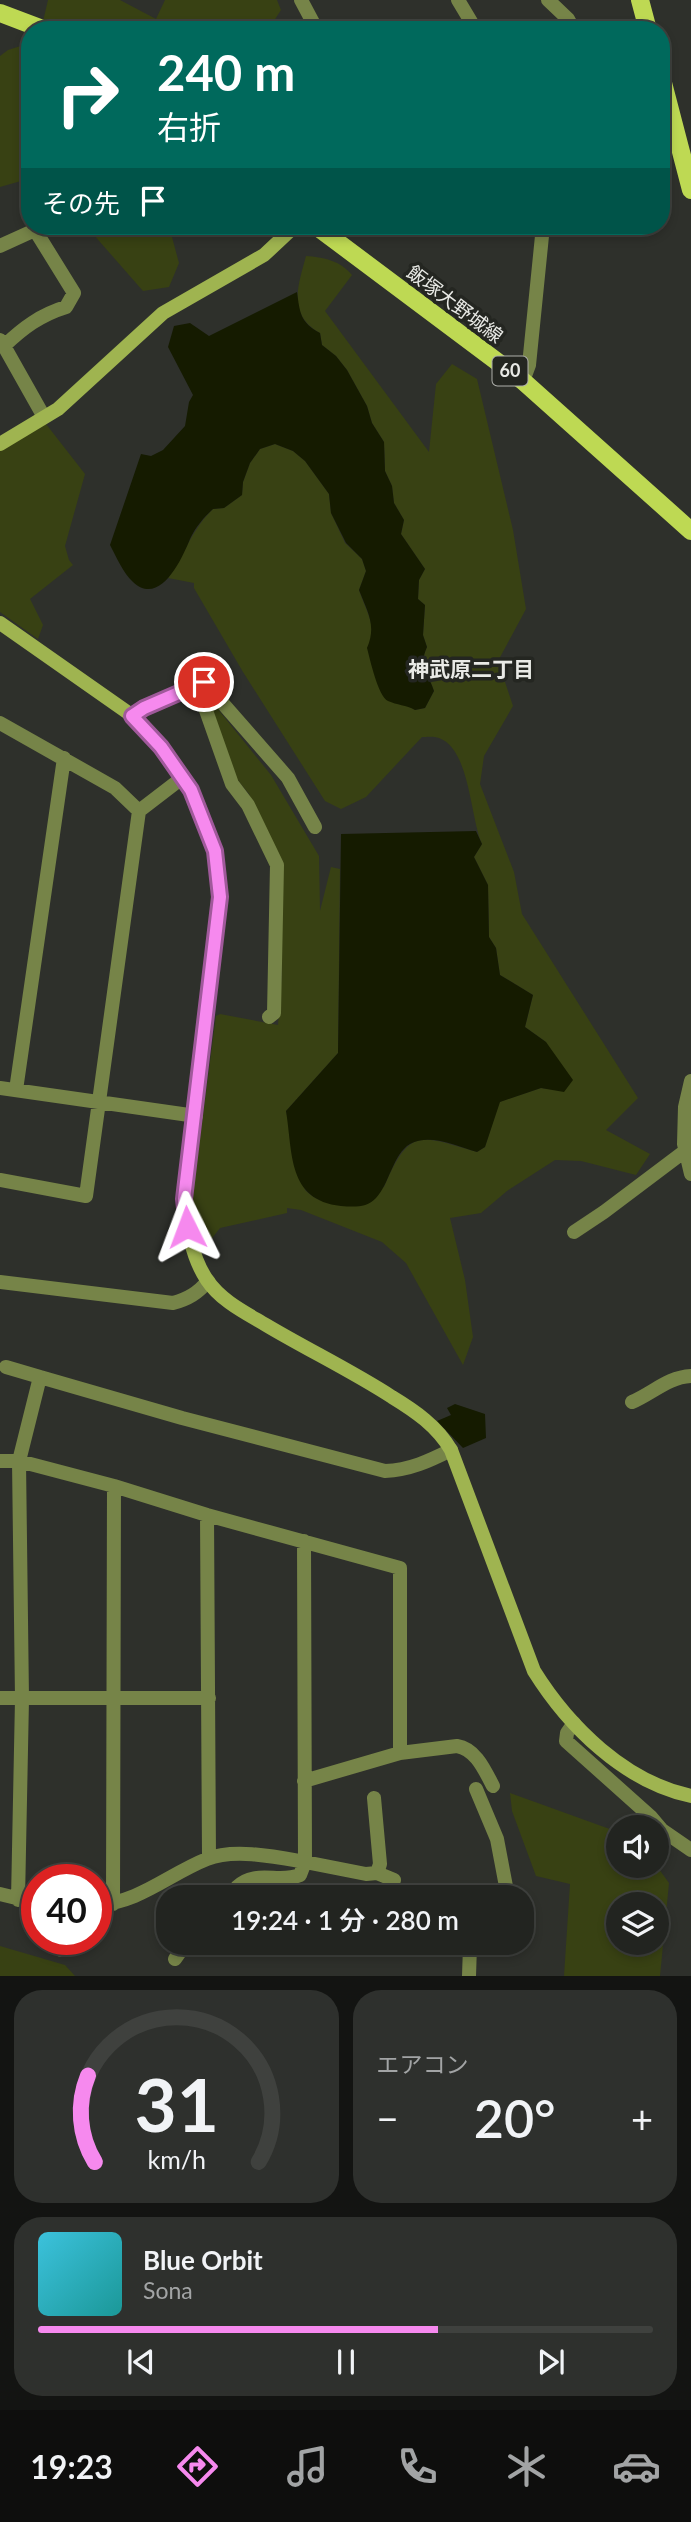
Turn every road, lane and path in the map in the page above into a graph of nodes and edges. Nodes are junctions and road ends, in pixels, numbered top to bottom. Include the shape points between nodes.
1 (301, 0) edge
2 (458, 0) edge
3 (548, 0) edge
4 (640, 0) edge
5 (0, 13) edge
6 (21, 21) edge
7 (312, 21) edge
8 (471, 21) edge
9 (569, 21) edge
10 (646, 21) edge
11 (670, 110) edge
12 (691, 190) edge
13 (25, 235) edge
14 (39, 235) edge
15 (286, 235) edge
16 (328, 235) edge
17 (542, 235) edge
18 (0, 246) edge
19 (2, 343) edge
20 (523, 381) junction
21 (44, 417) junction
22 (0, 444) edge
23 (691, 531) edge
24 (0, 623) edge
25 (197, 685) junction
26 (132, 716) junction
27 (0, 723) edge
28 (64, 758) junction
29 (182, 778) junction
30 (139, 811) junction
31 (315, 827) dead end
32 (270, 1017) dead end
33 (691, 1081) edge
34 (0, 1088) edge
35 (16, 1090) junction
36 (99, 1101) junction
37 (196, 1116) junction
38 (685, 1151) junction
39 (691, 1174) edge
40 (0, 1180) edge
41 (574, 1232) dead end
42 (208, 1281) junction
43 (0, 1282) edge
44 (6, 1367) dead end
45 (691, 1376) edge
46 (40, 1377) junction
47 (632, 1402) dead end
48 (451, 1450) junction
49 (0, 1461) edge
50 (19, 1461) junction
51 (114, 1486) junction
52 (207, 1515) junction
53 (304, 1541) junction
54 (0, 1698) edge
55 (114, 1698) junction
56 (209, 1698) junction
57 (22, 1699) junction
58 (574, 1723) junction
59 (400, 1753) junction
60 (304, 1781) junction
61 (493, 1786) dead end
62 (477, 1788) dead end
63 (691, 1796) edge
64 (374, 1798) dead end
65 (691, 1850) edge
66 (209, 1858) junction
67 (305, 1862) junction
68 (377, 1873) junction
69 (394, 1880) dead end
70 (239, 1885) edge
71 (506, 1885) edge
72 (0, 1894) edge
73 (18, 1900) junction
74 (21, 1900) edge
75 (113, 1904) joint
76 (178, 1955) edge
77 (470, 1955) edge
78 (175, 1959) dead end
79 (469, 1976) edge

1 - 7 street
2 - 8 street
3 - 9 street
4 - 10 main road
5 - 6 main road
11 - 12 main road
13 - 18 street
14 - 19 street via 74,293 66,307 47,313
15 - 21 street via 264,256 163,313
16 - 20 main road, 飯塚大野城線 / 60
17 - 20 street via 529,365
19 - 21 street
20 - 23 main road, 飯塚大野城線 / 60
21 - 22 street
24 - 26 street
25 - 26 street
25 - 31 street via 204,682 280,768
25 - 32 street via 232,784 248,805 276,865 274,1013
26 - 29 street
27 - 28 street
28 - 30 street via 115,788
28 - 35 street
29 - 30 street
29 - 37 street via 215,851 220,897
30 - 36 street
33 - 38 street via 685,1107
34 - 35 street
35 - 36 street
36 - 37 street
36 - 40 street via 85,1203
37 - 42 street via 184,1199 193,1252
38 - 39 street
38 - 41 street
42 - 43 street via 186,1300 173,1303
42 - 48 street via 234,1306 417,1413 443,1435
44 - 46 street
45 - 47 street via 671,1379
46 - 48 street via 385,1471 404,1470
46 - 50 street
48 - 58 street via 534,1671
49 - 50 street
50 - 51 street
50 - 57 street
51 - 52 street
51 - 55 street
52 - 53 street
52 - 56 street
53 - 59 street via 400,1568
53 - 60 street
54 - 57 street
55 - 56 street
55 - 57 street
55 - 75 street
56 - 66 street
57 - 73 street
58 - 63 street via 629,1772
58 - 65 street via 566,1741 662,1830
59 - 60 street
59 - 61 street via 463,1747 481,1762
60 - 67 street
62 - 71 street via 497,1839
64 - 68 street
66 - 67 street via 256,1853
66 - 75 street
67 - 68 street
67 - 70 street via 300,1875 293,1878 259,1877
68 - 69 street
72 - 73 street
73 - 74 street
76 - 78 street
77 - 79 street

